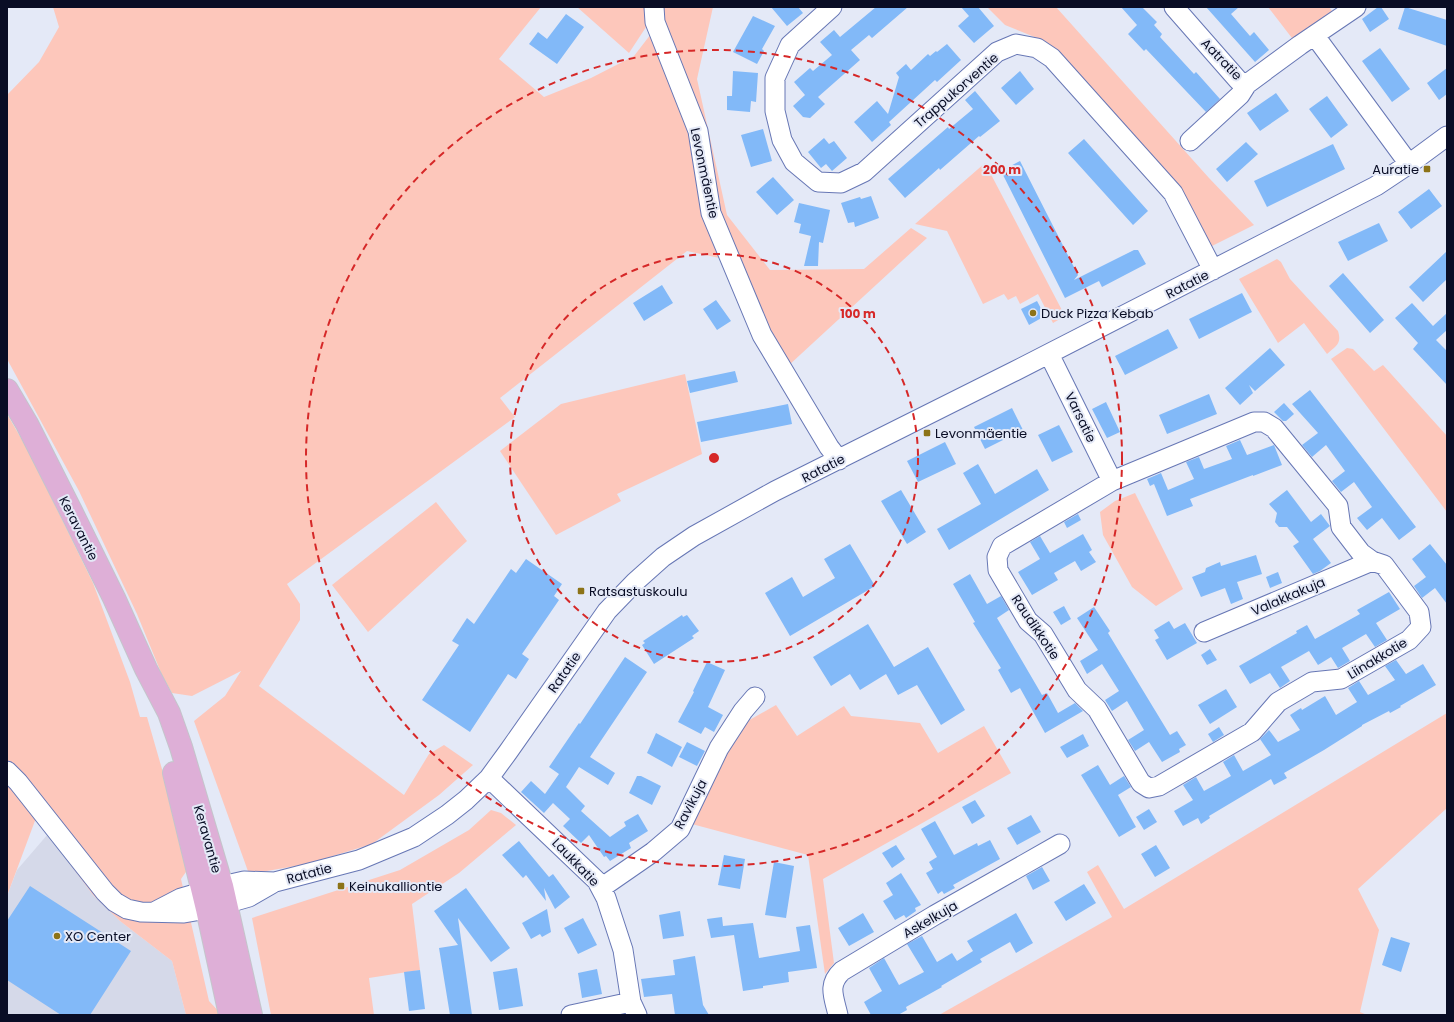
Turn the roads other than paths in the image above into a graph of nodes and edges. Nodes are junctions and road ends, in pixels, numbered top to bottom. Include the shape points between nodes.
1 (654, 7) edge
2 (832, 7) edge
3 (1174, 7) edge
4 (1356, 7) edge
5 (1315, 36) junction
6 (1247, 84) junction
7 (1447, 136) edge
8 (1190, 141) dead end
9 (1409, 164) junction
10 (1213, 270) junction
11 (1049, 354) junction
12 (7, 390) edge
13 (838, 460) junction
14 (1112, 481) junction
15 (1372, 561) junction
16 (1204, 632) dead end
17 (755, 697) dead end
18 (7, 771) edge
19 (489, 778) junction
20 (1149, 788) joint
21 (1060, 844) dead end
22 (601, 888) junction
23 (214, 897) junction
24 (634, 1008) edge
25 (230, 1015) edge
26 (251, 1015) edge
27 (572, 1015) edge
28 (838, 1015) edge

1 - 13 street, Levonmäentie via 655,22 698,131 711,214 762,335
2 - 10 street, Trappukorventie via 790,45 775,78 775,111 782,140 794,162 818,182 841,183 864,172 997,52 1016,44 1037,48 1052,58 1173,193
3 - 6 street, Aatratie via 1238,80
4 - 5 street, Aatratie
5 - 6 street, Aatratie
5 - 9 street
6 - 8 street via 1240,95
7 - 9 street, Ratatie
9 - 10 street, Ratatie via 1376,186
10 - 11 street, Ratatie
11 - 13 street, Ratatie
11 - 14 street, Varsatie
12 - 23 main road, Keravantie via 72,513 146,669
13 - 19 street, Ratatie via 694,536 663,557 635,582 607,610
14 - 15 street, Liinakkotie via 1254,422 1264,422 1274,428 1338,506 1341,527 1361,553
14 - 20 street, Raudikkotie via 1002,546 997,557 998,570 1028,621 1043,634 1077,690 1097,709 1141,783
15 - 16 street, Valakkakuja
15 - 20 street, Liinakkotie via 1384,565 1420,612 1421,627 1409,640 1341,679 1312,682 1278,702 1252,732 1159,786
17 - 22 street, Ravikuja via 719,748 680,829 653,852
18 - 23 street via 115,902 127,909 154,912 181,898
19 - 22 street, Laukkatie via 588,872
19 - 23 street, Ratatie via 457,807 414,837 359,860 275,882 249,897
21 - 28 street, Askelkuja via 842,970 832,986
22 - 24 street, Laukkatie via 625,955
23 - 25 main road, Keravantie
23 - 26 main road, Keravantie
24 - 27 street

